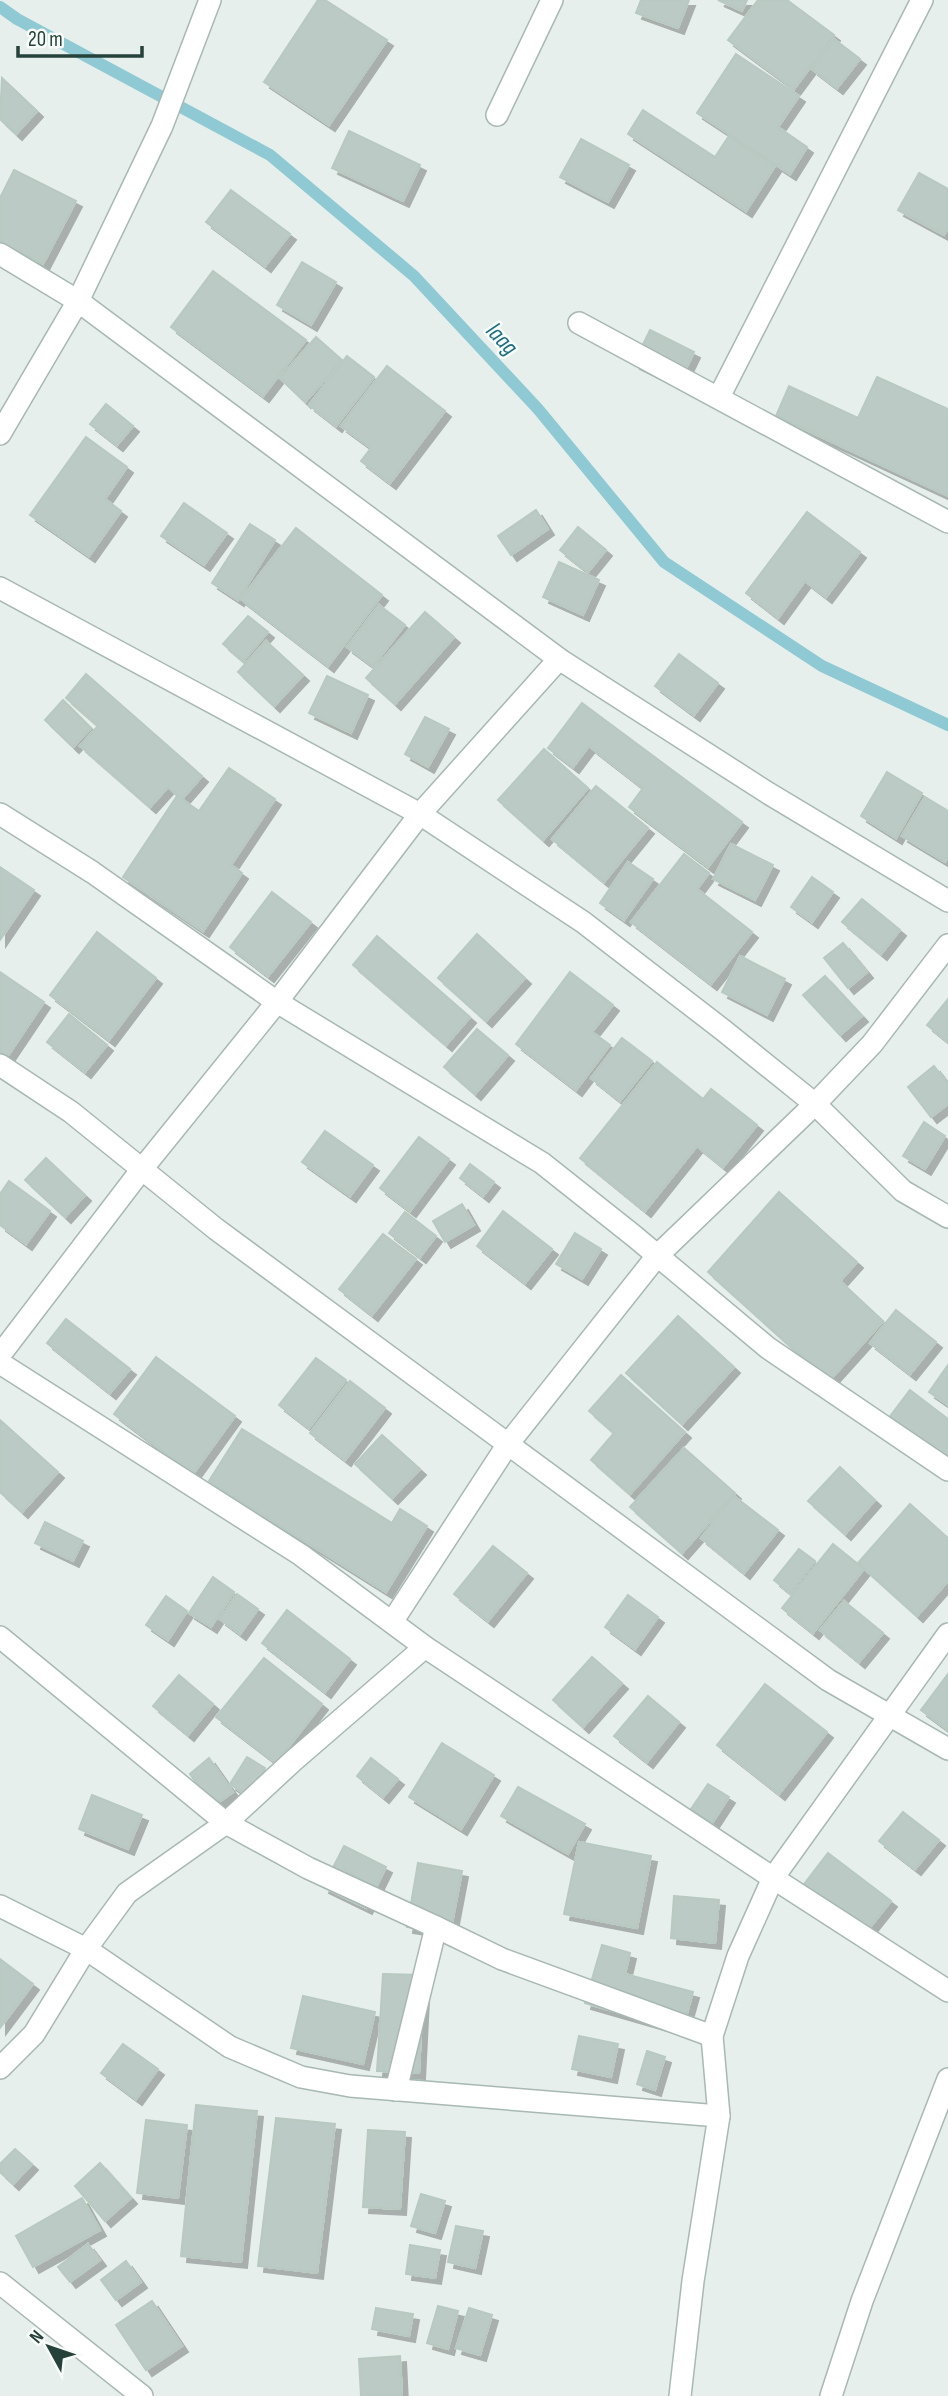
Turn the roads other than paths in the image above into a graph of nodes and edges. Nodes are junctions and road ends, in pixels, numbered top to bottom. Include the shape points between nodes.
1 (211, 0) edge
2 (552, 0) edge
3 (922, 0) edge
4 (498, 115) dead end
5 (0, 254) edge
6 (78, 301) junction
7 (579, 323) dead end
8 (719, 397) junction
9 (0, 434) edge
10 (948, 522) edge
11 (0, 588) edge
12 (559, 659) junction
13 (0, 814) edge
14 (420, 814) junction
15 (948, 901) edge
16 (948, 945) edge
17 (277, 1002) junction
18 (0, 1065) edge
19 (815, 1104) junction
20 (142, 1168) junction
21 (948, 1217) edge
22 (657, 1256) junction
23 (0, 1355) edge
24 (0, 1363) edge
25 (508, 1444) junction
26 (948, 1470) edge
27 (391, 1622) junction
28 (948, 1634) edge
29 (0, 1637) edge
30 (425, 1647) junction
31 (888, 1715) junction
32 (948, 1749) edge
33 (226, 1823) junction
34 (773, 1878) junction
35 (0, 1906) edge
36 (436, 1927) junction
37 (86, 1949) junction
38 (948, 1992) edge
39 (712, 2036) junction
40 (0, 2068) edge
41 (948, 2079) edge
42 (396, 2090) junction
43 (719, 2116) junction
44 (0, 2283) edge
45 (142, 2396) edge
46 (680, 2396) edge
47 (831, 2396) edge

1 - 6 street via 162,126
2 - 4 street
3 - 8 street
5 - 6 street
6 - 9 street
6 - 12 street
7 - 8 street
8 - 10 street
11 - 14 street
12 - 14 street
12 - 15 street
13 - 17 street via 92,872
14 - 17 street
14 - 19 street via 583,922
16 - 19 street via 872,1044
17 - 20 street
17 - 22 street via 542,1163
18 - 20 street via 71,1112
19 - 21 street via 903,1191
19 - 22 street
20 - 23 street
20 - 25 street via 216,1229
22 - 25 street
22 - 26 street via 768,1348
24 - 27 street via 301,1555
25 - 27 street
25 - 31 street via 828,1680
27 - 30 street
28 - 31 street
29 - 33 street
30 - 33 street
30 - 34 street
31 - 32 street
31 - 34 street
33 - 36 street via 308,1868
33 - 37 street via 127,1893
34 - 38 street
34 - 39 street via 738,1956
35 - 37 street
36 - 39 street via 502,1959
36 - 42 street
37 - 40 street via 34,2034
37 - 42 street via 230,2047 301,2077
39 - 43 street
41 - 47 street
42 - 43 street
43 - 46 street
44 - 45 street

